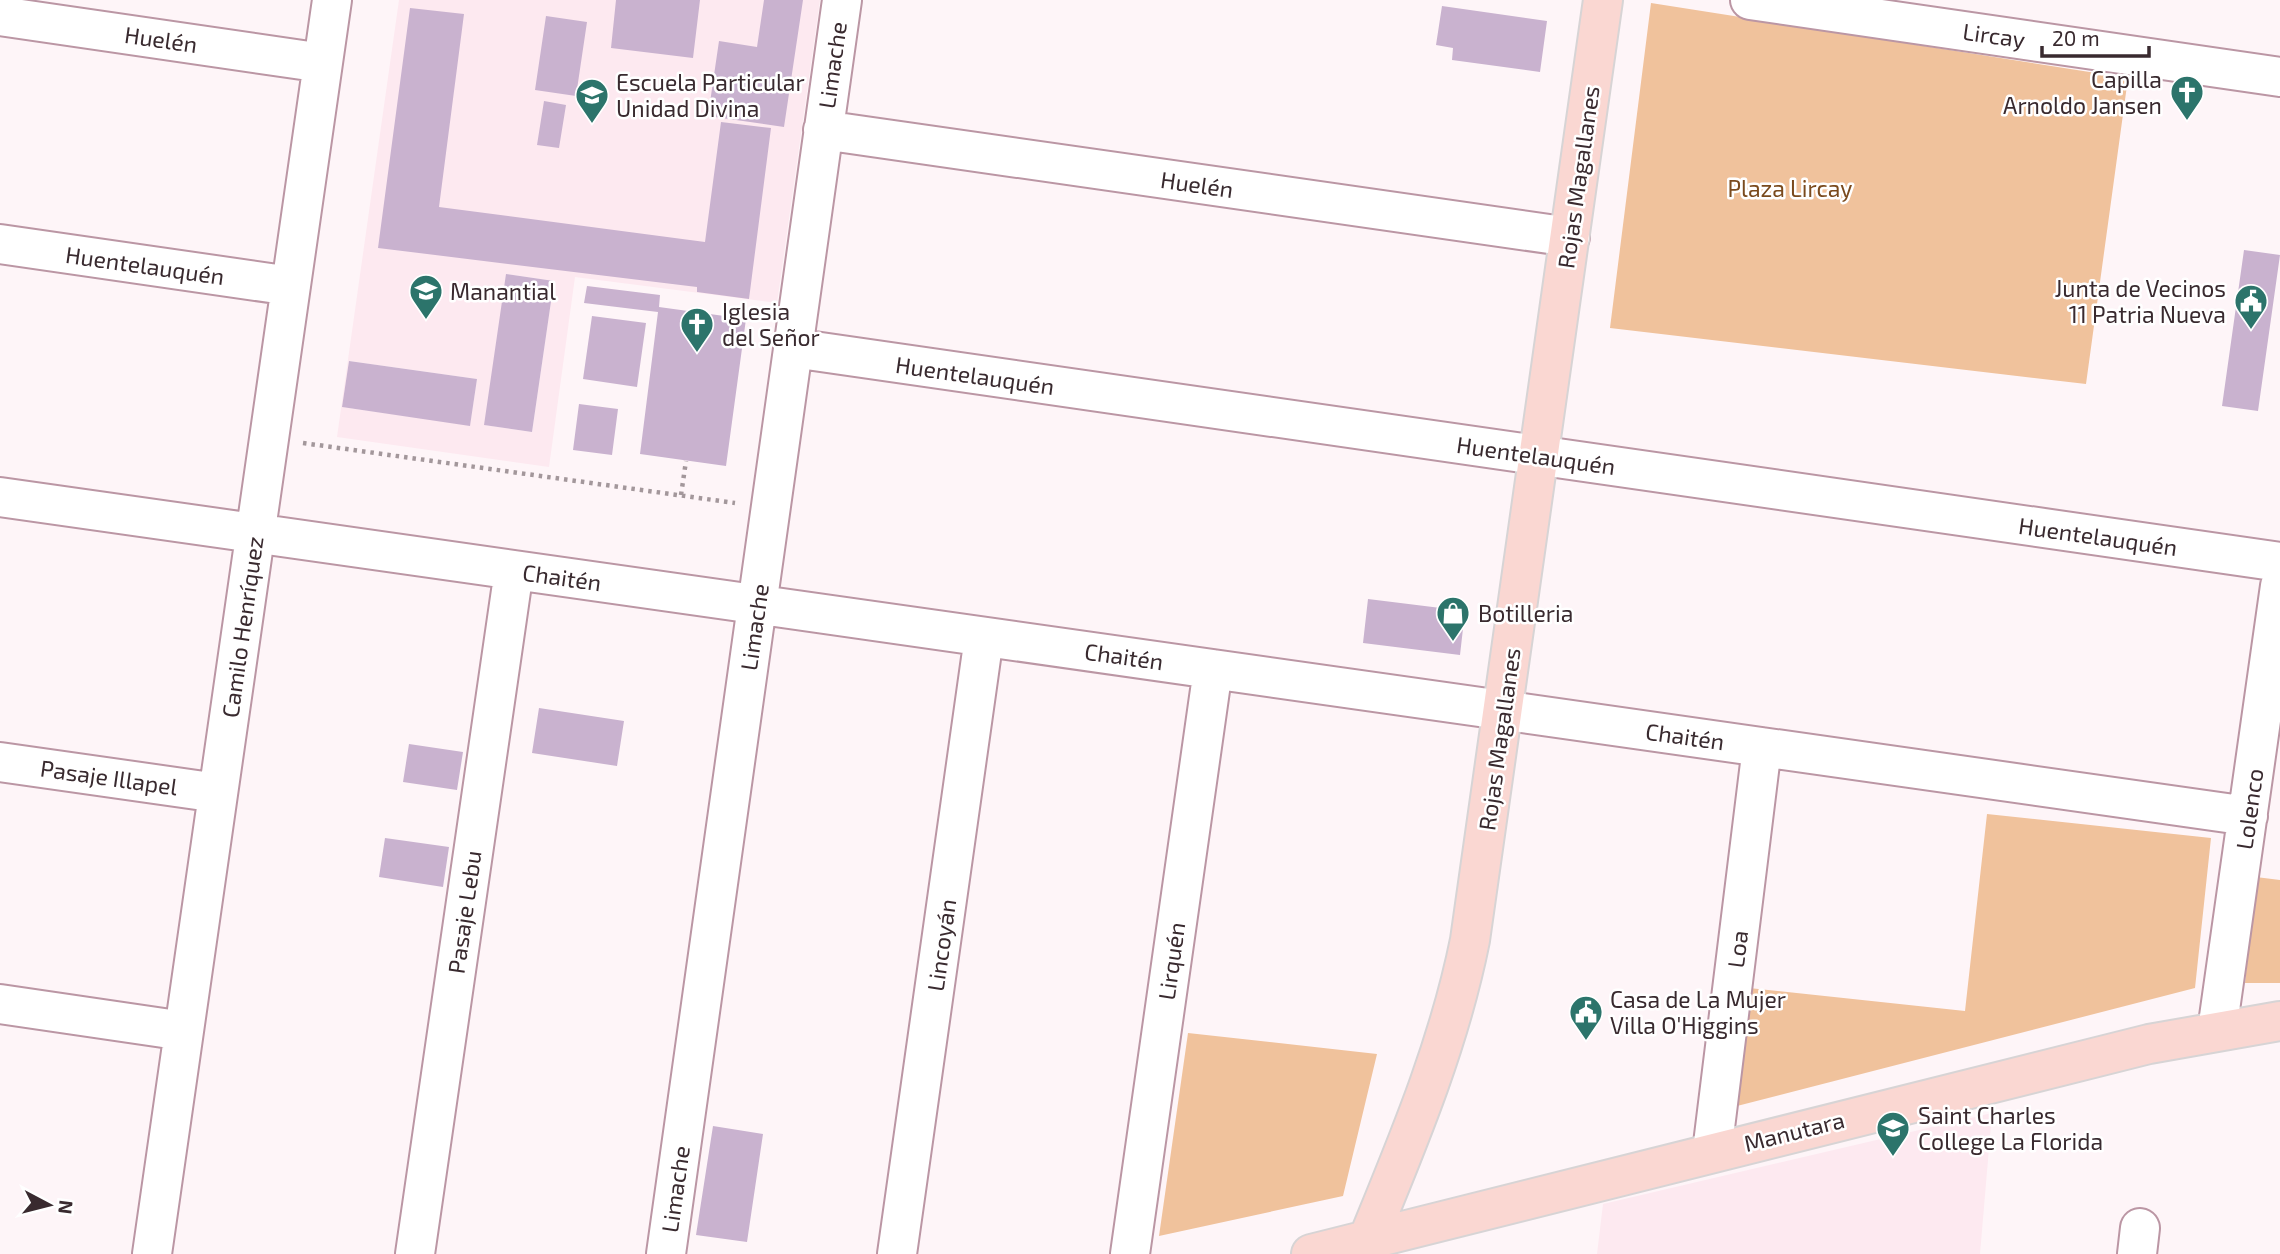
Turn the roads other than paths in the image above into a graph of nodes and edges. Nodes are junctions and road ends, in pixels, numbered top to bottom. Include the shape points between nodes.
1 (332, 0) edge
2 (842, 0) edge
3 (1603, 0) edge
4 (1750, 0) edge
5 (0, 16) edge
6 (323, 63) junction
7 (2280, 77) edge
8 (823, 130) junction
9 (1570, 237) junction
10 (0, 244) edge
11 (291, 286) junction
12 (793, 348) junction
13 (1540, 456) junction
14 (0, 497) edge
15 (256, 533) junction
16 (2280, 562) edge
17 (513, 570) junction
18 (2280, 586) edge
19 (757, 604) junction
20 (984, 637) junction
21 (1213, 669) junction
22 (1504, 710) junction
23 (1762, 747) junction
24 (0, 762) edge
25 (218, 793) junction
26 (2248, 816) junction
27 (0, 1004) edge
28 (2280, 1021) edge
29 (184, 1031) junction
30 (2217, 1031) junction
31 (1713, 1152) junction
32 (1365, 1247) edge
33 (152, 1254) edge
34 (415, 1254) edge
35 (666, 1254) edge
36 (897, 1254) edge
37 (1130, 1254) edge
38 (1311, 1254) edge

1 - 6 street, Camilo Henríquez
2 - 8 street, Limache
3 - 9 main road, Rojas Magallanes
4 - 7 street, Lircay
5 - 6 street, Huelén
6 - 11 street, Camilo Henríquez
8 - 9 street, Huelén
8 - 12 street, Limache
9 - 13 main road, Rojas Magallanes
10 - 11 street, Huentelauquén
11 - 15 street, Camilo Henríquez
12 - 13 street, Huentelauquén
12 - 19 street, Limache
13 - 16 street, Huentelauquén
13 - 22 main road, Rojas Magallanes
14 - 15 street, Chaitén
15 - 17 street, Chaitén
15 - 25 street, Camilo Henríquez
17 - 19 street, Chaitén
17 - 34 street, Pasaje Lebu
18 - 26 street, Lolenco
19 - 20 street, Chaitén
19 - 35 street, Limache
20 - 21 street, Chaitén
20 - 36 street, Lincoyán
21 - 22 street, Chaitén
21 - 37 street, Lirquén
22 - 23 street, Chaitén
22 - 32 main road, Rojas Magallanes via 1460,989 1433,1080
23 - 26 street, Chaitén
23 - 31 street, Loa
24 - 25 street, Pasaje Illapel
25 - 29 street, Camilo Henríquez
26 - 30 street, Lolenco
27 - 29 street
28 - 30 main road, Manutara
29 - 33 street, Camilo Henríquez
30 - 31 main road, Manutara
31 - 32 main road, Manutara
32 - 38 main road, Manutara

